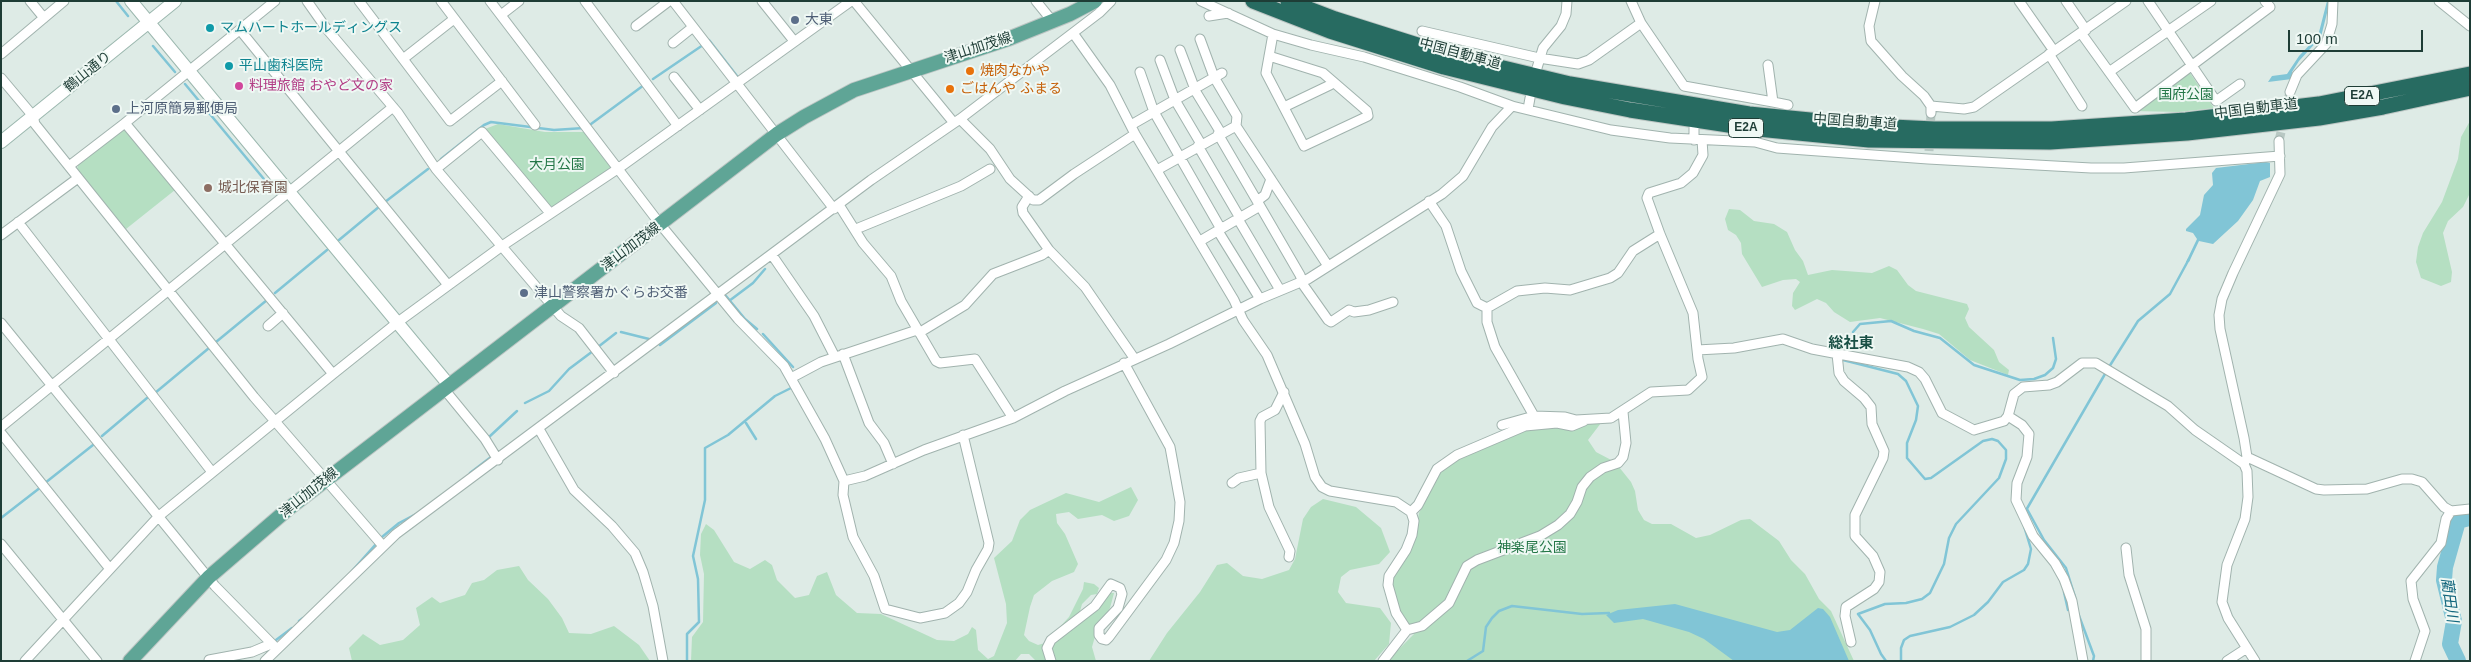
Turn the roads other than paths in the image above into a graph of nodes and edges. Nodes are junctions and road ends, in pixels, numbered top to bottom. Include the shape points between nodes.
1 (30, 1) edge
2 (64, 1) edge
3 (131, 1) edge
4 (175, 1) edge
5 (275, 1) edge
6 (307, 1) edge
7 (359, 1) edge
8 (441, 1) edge
9 (490, 1) edge
10 (519, 1) edge
11 (584, 1) edge
12 (669, 1) edge
13 (673, 1) edge
14 (762, 1) edge
15 (852, 1) edge
16 (1036, 1) edge
17 (1095, 1) edge
18 (1111, 1) edge
19 (1202, 1) edge
20 (1252, 1) edge
21 (1288, 1) edge
22 (1567, 1) edge
23 (1631, 1) edge
24 (1875, 1) edge
25 (2019, 1) edge
26 (2066, 1) edge
27 (2126, 1) edge
28 (2148, 1) edge
29 (2211, 1) edge
30 (2266, 1) edge
31 (2333, 1) edge
32 (2439, 1) edge
33 (2115, 4) edge
34 (1228, 13) junction
35 (500, 15) junction
36 (1209, 16) dead end
37 (44, 18) junction
38 (454, 19) junction
39 (148, 22) junction
40 (1053, 22) junction
41 (1641, 23) junction
42 (636, 26) dead end
43 (2470, 26) edge
44 (693, 27) junction
45 (240, 30) junction
46 (1422, 31) dead end
47 (2083, 31) junction
48 (2168, 31) junction
49 (1073, 33) junction
50 (1273, 34) junction
51 (1200, 39) dead end
52 (794, 41) junction
53 (672, 43) dead end
54 (1180, 50) dead end
55 (2052, 53) junction
56 (1, 54) edge
57 (1269, 56) junction
58 (1539, 58) junction
59 (403, 59) junction
60 (1160, 60) dead end
61 (1768, 65) dead end
62 (2192, 66) junction
63 (1537, 68) dead end
64 (912, 70) junction
65 (189, 71) junction
66 (1140, 72) dead end
67 (2109, 72) junction
68 (2470, 74) edge
69 (1218, 75) junction
70 (674, 77) dead end
71 (1, 78) edge
72 (502, 81) junction
73 (1332, 81) junction
74 (738, 83) junction
75 (2240, 84) dead end
76 (1195, 88) junction
77 (2470, 88) edge
78 (2290, 92) tunnel mouth
79 (1530, 98) dead end
80 (1176, 100) junction
81 (1774, 102) junction
82 (1788, 105) dead end
83 (1512, 106) junction
84 (2082, 106) dead end
85 (393, 107) junction
86 (1284, 108) junction
87 (1528, 109) junction
88 (700, 110) junction
89 (1154, 112) junction
90 (33, 116) junction
91 (957, 121) junction
92 (125, 123) junction
93 (536, 125) dead end
94 (678, 126) junction
95 (1236, 126) junction
96 (1694, 128) dead end
97 (1133, 130) junction
98 (1219, 133) junction
99 (777, 134) junction
100 (1698, 140) junction
101 (2279, 141) tunnel mouth
102 (1, 142) edge
103 (1200, 145) junction
104 (340, 151) junction
105 (2280, 156) junction
106 (1179, 157) junction
107 (69, 166) junction
108 (436, 168) junction
109 (619, 168) junction
110 (990, 168) dead end
111 (1157, 170) junction
112 (78, 178) junction
113 (1271, 179) junction
114 (289, 192) junction
115 (1028, 196) junction
116 (1429, 201) junction
117 (1259, 204) junction
118 (836, 207) junction
119 (550, 213) junction
120 (1239, 219) junction
121 (18, 222) junction
122 (660, 224) junction
123 (856, 229) junction
124 (1220, 230) junction
125 (1660, 234) junction
126 (1, 235) edge
127 (1200, 241) junction
128 (226, 245) junction
129 (502, 246) junction
130 (1049, 250) junction
131 (772, 255) junction
132 (1328, 266) junction
133 (1302, 281) junction
134 (448, 286) junction
135 (1280, 290) junction
136 (169, 291) junction
137 (719, 296) junction
138 (1260, 299) junction
139 (1393, 302) dead end
140 (553, 306) junction
141 (1486, 308) junction
142 (1238, 309) junction
143 (283, 314) junction
144 (398, 322) junction
145 (268, 326) dead end
146 (3, 328) edge
147 (918, 332) junction
148 (110, 340) junction
149 (1697, 350) junction
150 (1837, 354) junction
151 (839, 356) junction
152 (1134, 358) junction
153 (1124, 363) junction
154 (614, 373) junction
155 (333, 374) junction
156 (791, 378) junction
157 (53, 386) junction
158 (447, 387) junction
159 (1284, 392) junction
160 (1623, 412) junction
161 (1534, 416) junction
162 (2008, 416) junction
163 (1013, 418) junction
164 (1584, 420) junction
165 (275, 422) junction
166 (1502, 425) dead end
167 (1, 427) edge
168 (539, 429) junction
169 (1, 433) edge
170 (963, 435) junction
171 (498, 460) junction
172 (2245, 461) junction
173 (894, 464) junction
174 (212, 472) junction
175 (1261, 473) junction
176 (326, 479) junction
177 (844, 481) junction
178 (1232, 483) dead end
179 (2470, 509) edge
180 (1411, 512) junction
181 (2451, 512) junction
182 (159, 516) junction
183 (1, 544) edge
184 (383, 546) junction
185 (2126, 548) dead end
186 (1290, 557) dead end
187 (110, 570) junction
188 (208, 578) junction
189 (62, 621) junction
190 (1407, 630) junction
191 (1851, 642) dead end
192 (274, 647) junction
193 (2247, 648) junction
194 (209, 660) edge
195 (25, 661) edge
196 (97, 661) edge
197 (130, 661) edge
198 (265, 661) edge
199 (663, 661) edge
200 (1052, 661) edge
201 (1383, 661) edge
202 (2083, 661) edge
203 (2146, 661) edge
204 (2227, 661) edge
205 (2255, 661) edge
206 (2415, 661) edge

1 - 37 street
2 - 37 street
3 - 39 street
4 - 39 street, 鶴山通り
5 - 45 street
6 - 85 street
7 - 59 street
8 - 38 street
9 - 35 street
10 - 35 street
11 - 94 street
12 - 42 street
13 - 44 street
14 - 52 street
15 - 52 street
15 - 64 street
16 - 40 street
17 - 40 main road, 津山加茂線
18 - 49 street
19 - 34 street
20 - 77 highway, 中国自動車道 / E2A via 1419,60 1556,95 1687,120 1851,138 1992,143 2167,135 2319,118
21 - 68 highway, 中国自動車道 / E2A via 1449,55 1570,84 1749,114 1871,126 2025,129 2177,121 2319,104
22 - 58 street via 1561,26
23 - 41 street
24 - 55 street via 1869,26 1871,41 1924,96 1931,110 1974,107
25 - 55 street
26 - 47 street
27 - 33 street
28 - 48 street
29 - 48 street
30 - 62 street via 2270,8
31 - 78 street via 2332,24 2326,44 2297,75
32 - 43 street
33 - 47 street
34 - 36 street
34 - 50 street
35 - 109 street
37 - 56 street
38 - 59 street
38 - 72 street
39 - 65 street
39 - 90 street, 鶴山通り
40 - 64 main road, 津山加茂線
41 - 58 street via 1589,60 1578,64
41 - 81 street via 1689,92
44 - 53 street
44 - 74 street
45 - 65 street
45 - 104 street
46 - 58 street
47 - 55 street
47 - 67 street
48 - 62 street
48 - 67 street
49 - 91 street
49 - 97 street via 1098,65
50 - 57 street
50 - 83 street via 1364,57 1460,86
51 - 69 street
52 - 74 street
54 - 76 street
55 - 84 street
57 - 73 street via 1323,73
57 - 86 street via 1266,74
58 - 63 street
59 - 72 street via 450,122
60 - 80 street
61 - 81 street
62 - 67 street via 2135,108
62 - 75 street via 2216,101
64 - 91 street
64 - 99 main road, 津山加茂線 via 854,90
65 - 92 street
65 - 114 street
66 - 89 street
69 - 76 street
69 - 95 street via 1237,116
70 - 88 street
71 - 90 street
72 - 93 street
73 - 86 street
73 - 86 street via 1367,111 1368,116 1304,146
74 - 88 street
74 - 99 street
76 - 80 street
76 - 98 street
79 - 87 street
80 - 89 street
80 - 103 street
81 - 82 street
83 - 87 street
83 - 116 street via 1492,127 1463,176
85 - 104 street
85 - 108 street
87 - 100 street via 1611,130
88 - 94 street
89 - 97 street
89 - 106 street
90 - 102 street, 鶴山通り
90 - 107 street via 35,124
91 - 115 street via 990,149 1005,172
91 - 118 street
92 - 107 street
92 - 128 street
94 - 109 street
95 - 98 street
95 - 113 street
96 - 100 street
97 - 111 street
97 - 115 street via 1039,200
98 - 103 street
98 - 117 street
99 - 118 street
99 - 122 main road, 津山加茂線
100 - 105 street via 1755,142 1777,148 2124,168
100 - 125 street via 1702,155 1693,173 1681,182 1649,193 1647,198
101 - 105 street
103 - 106 street
103 - 120 street
104 - 114 street
104 - 134 street
105 - 172 street via 2280,174 2233,273 2219,315
106 - 111 street
106 - 124 street
107 - 112 street
108 - 119 street via 482,132
108 - 129 street
109 - 119 street
109 - 122 street
110 - 123 street via 961,186
111 - 127 street
112 - 121 street
112 - 136 street
113 - 117 street
113 - 132 street
114 - 128 street
114 - 144 street
115 - 130 street via 1022,207 1023,214
116 - 132 street
116 - 141 street via 1446,226 1461,271 1477,303
117 - 120 street
117 - 133 street
118 - 123 street
118 - 131 street
119 - 129 street
120 - 124 street
120 - 135 street
121 - 126 street
121 - 148 street
122 - 137 street
122 - 140 main road, 津山加茂線
123 - 147 street via 863,243 891,276
124 - 127 street
124 - 138 street
125 - 141 street via 1633,251 1618,273 1610,278 1570,290 1517,290
125 - 149 street via 1693,313
127 - 142 street
128 - 136 street
128 - 143 street
129 - 134 street
129 - 140 street
130 - 147 street via 993,274 965,305
130 - 152 street via 1085,287
131 - 137 street
131 - 151 street
132 - 133 street
133 - 135 street
133 - 139 street via 1331,322 1349,310 1362,311
134 - 144 street
135 - 138 street
136 - 148 street
136 - 165 street
137 - 154 street
137 - 156 street via 784,366
138 - 142 street
140 - 154 street via 579,328
140 - 158 main road, 津山加茂線
141 - 161 street via 1495,347
142 - 152 street
142 - 159 street via 1267,355
143 - 145 street
143 - 155 street
144 - 155 street
144 - 158 street
146 - 157 street
147 - 151 street
147 - 163 street via 940,363 975,359
148 - 157 street
148 - 174 street
149 - 150 street via 1734,348 1783,339
149 - 160 street via 1702,377 1695,386 1688,390 1652,392
150 - 162 street via 1908,367 1919,372 1942,413 1965,427 1981,430 2004,422
150 - 191 street via 1839,373 1844,382 1871,407 1872,424 1884,451 1855,515 1855,536 1875,560 1880,572 1874,589 1846,607 1844,616
151 - 156 street
151 - 173 street via 863,409
152 - 153 street
153 - 163 street
153 - 200 street via 1170,447 1180,502 1174,543 1166,560 1106,640 1099,635 1099,628 1118,608 1122,594 1120,588 1111,584 1095,606 1051,640 1047,648
154 - 168 street
155 - 165 street
156 - 177 street
157 - 167 street
157 - 182 street
158 - 171 street
158 - 176 main road, 津山加茂線
159 - 175 street via 1275,410 1260,421
159 - 180 street via 1311,468 1322,487 1396,502
160 - 164 street via 1611,418
160 - 190 street via 1626,443 1623,457 1618,463 1590,477 1570,514 1540,536 1467,566 1449,603 1422,626
161 - 164 street
161 - 166 street
162 - 172 street via 2011,399 2023,386 2058,382 2076,367 2089,362 2168,406 2195,430
162 - 202 street via 2029,434 2016,500 2033,536 2064,579 2072,601
163 - 170 street
164 - 180 street via 1572,426 1556,423 1525,426 1457,455 1437,470
165 - 174 street
165 - 176 street
168 - 171 street
168 - 199 street via 574,490 635,553 653,606
169 - 187 street
170 - 173 street
170 - 177 street via 989,543 967,592 945,613 920,618 885,609 874,576 853,537 843,495
171 - 184 street
172 - 181 street via 2324,490 2366,489 2412,479 2422,482
172 - 193 street via 2248,489 2245,519 2227,565 2222,602
173 - 177 street
174 - 182 street
175 - 178 street
175 - 186 street via 1269,507
176 - 184 street
176 - 188 main road, 津山加茂線
179 - 181 street
180 - 190 street via 1414,520 1412,535 1388,585 1396,613
181 - 206 street via 2446,519 2441,544 2411,581 2413,599 2425,631
182 - 187 street
182 - 188 street
183 - 189 street
184 - 192 street
185 - 203 street via 2129,575 2146,629
187 - 189 street
188 - 192 street
188 - 197 main road, 津山加茂線
189 - 195 street
189 - 196 street
190 - 201 street
192 - 194 street
192 - 198 street
193 - 204 street
193 - 205 street

